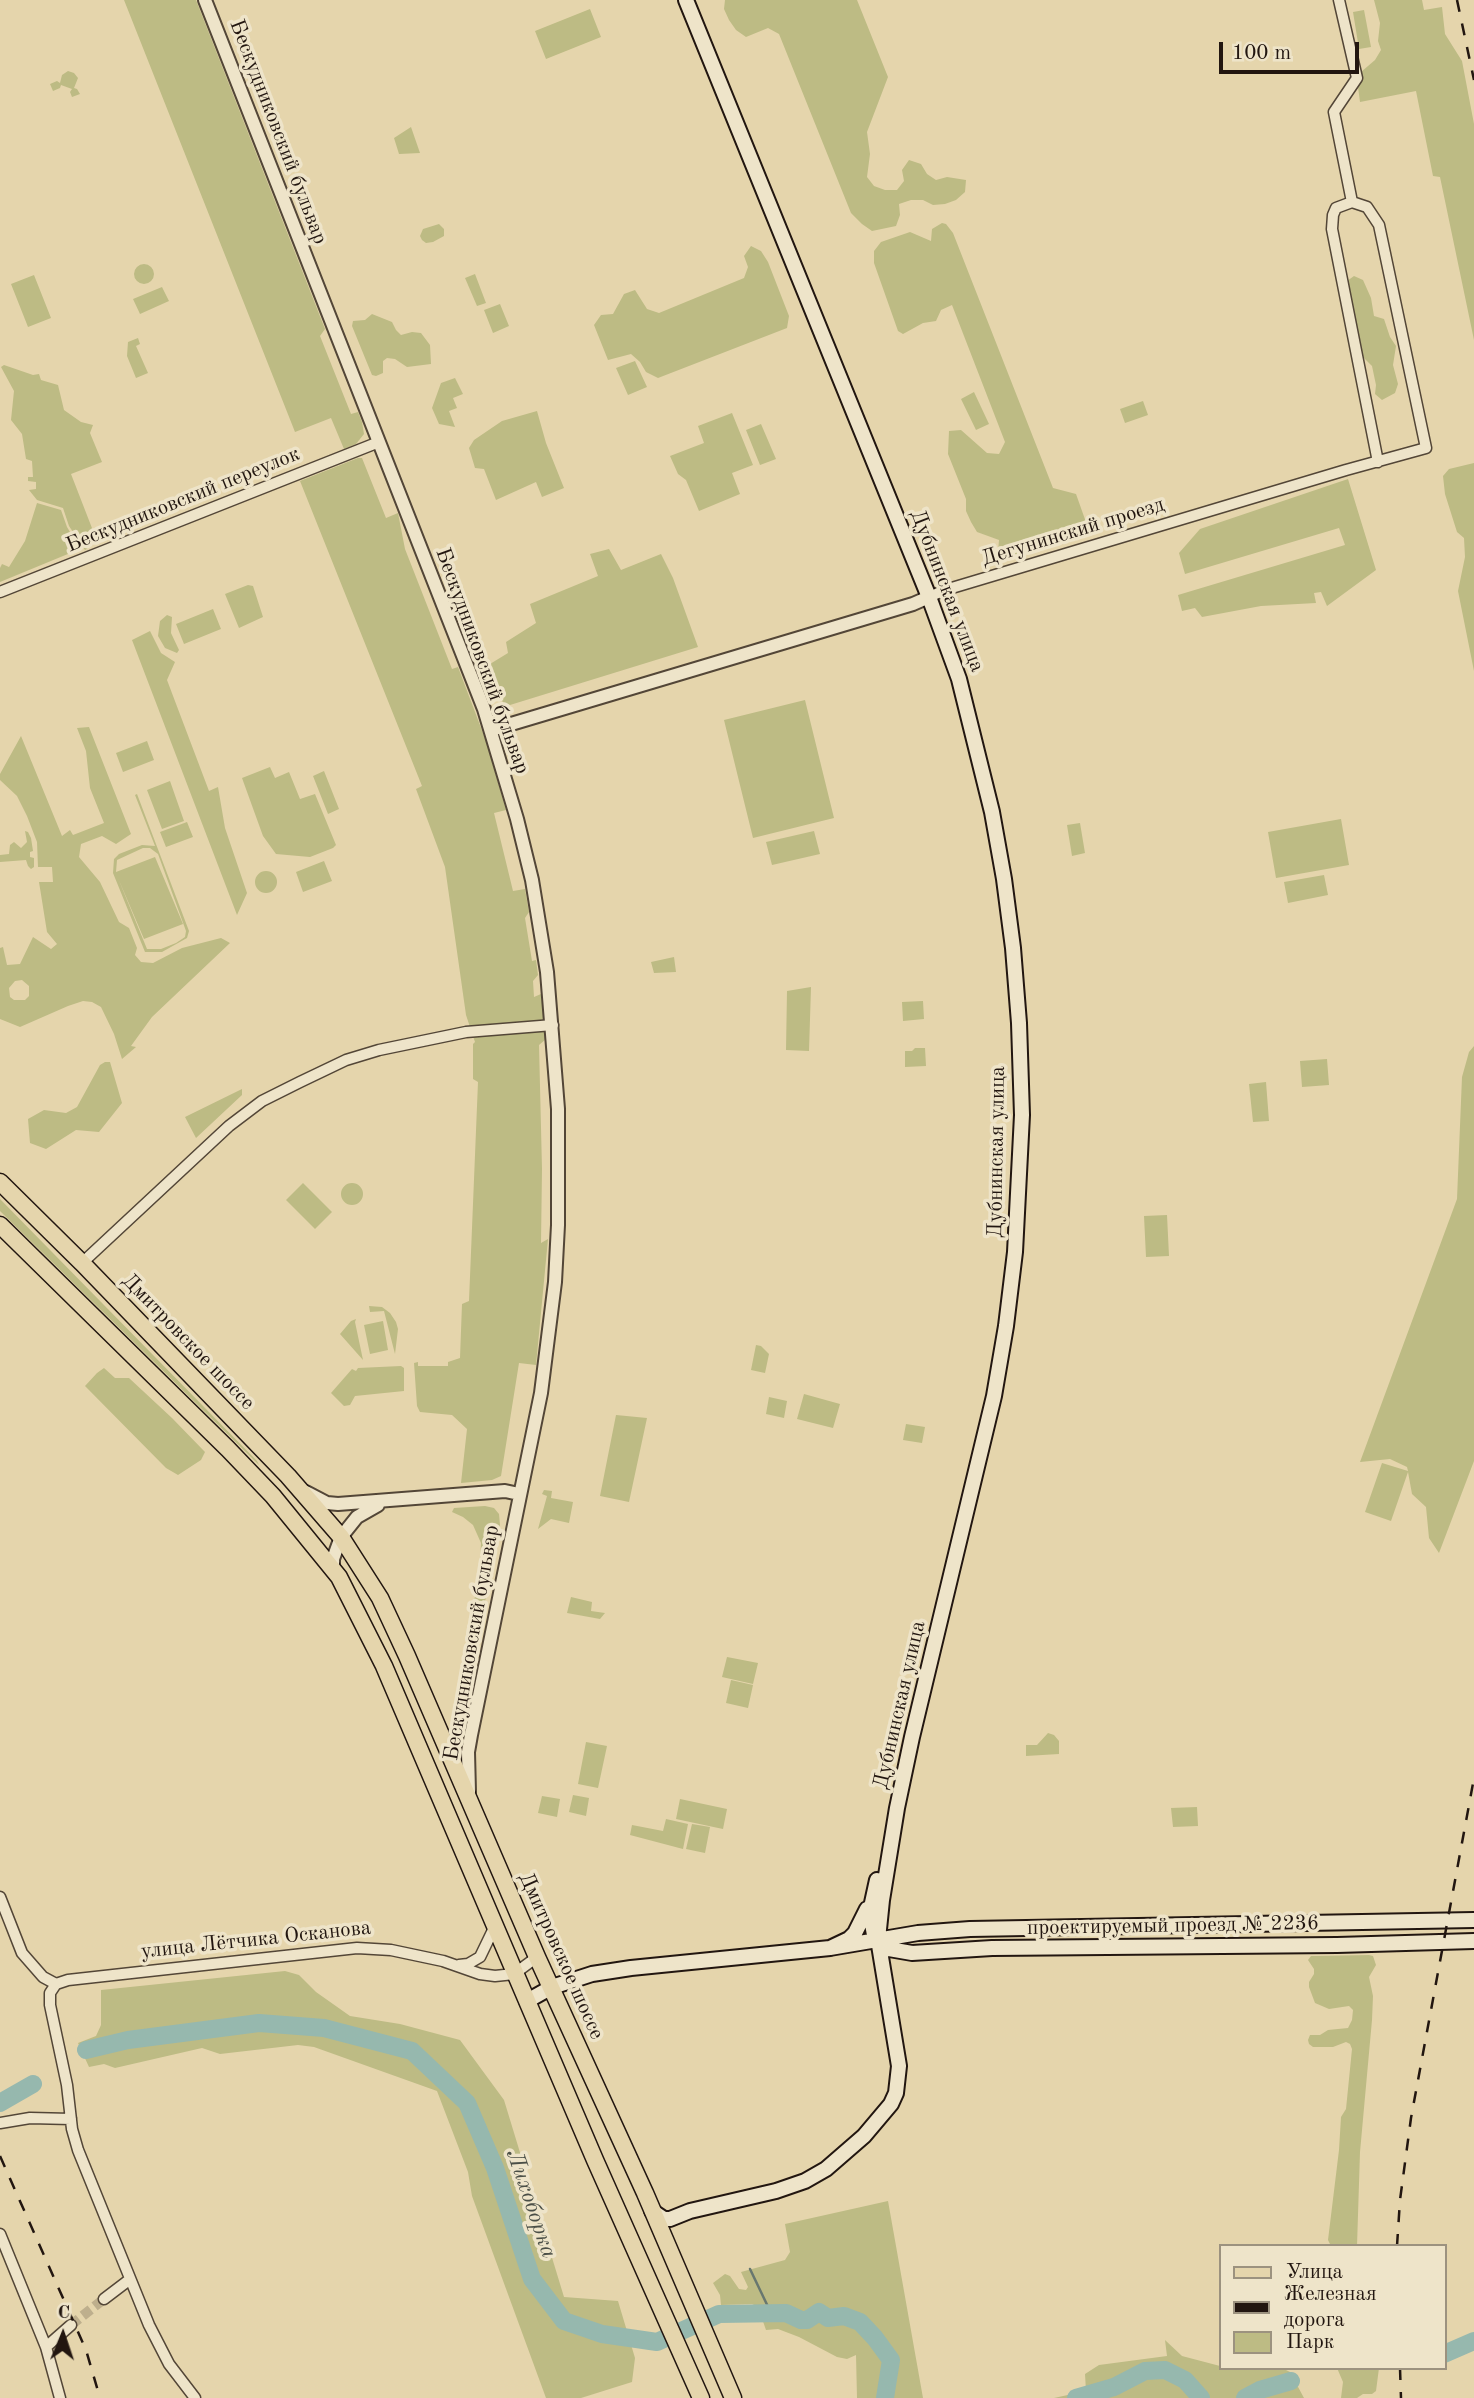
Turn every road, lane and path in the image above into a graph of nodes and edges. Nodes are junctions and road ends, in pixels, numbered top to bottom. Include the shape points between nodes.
1 (205, 0) edge
2 (687, 0) edge
3 (1339, 0) edge
4 (1352, 202) junction
5 (379, 442) junction
6 (1378, 462) junction
7 (0, 592) edge
8 (929, 597) junction
9 (491, 730) junction
10 (553, 1025) junction
11 (0, 1182) edge
12 (0, 1225) edge
13 (82, 1263) junction
14 (299, 1488) junction
15 (519, 1494) junction
16 (385, 1502) junction
17 (341, 1537) junction
18 (334, 1570) junction
19 (470, 1800) junction
20 (0, 1897) edge
21 (876, 1901) junction
22 (1474, 1920) edge
23 (494, 1928) junction
24 (918, 1933) junction
25 (877, 1939) junction
26 (1474, 1941) edge
27 (830, 1948) junction
28 (912, 1953) junction
29 (537, 1957) junction
30 (459, 1965) junction
31 (884, 1972) junction
32 (514, 1974) junction
33 (56, 1984) junction
34 (552, 1987) junction
35 (527, 2001) junction
36 (71, 2119) junction
37 (0, 2123) edge
38 (652, 2211) junction
39 (683, 2214) junction
40 (0, 2234) edge
41 (670, 2250) junction
42 (129, 2280) junction
43 (104, 2299) tunnel mouth
44 (71, 2325) tunnel mouth
45 (46, 2347) junction
46 (60, 2398) edge
47 (195, 2398) edge
48 (701, 2398) edge
49 (733, 2398) edge

1 - 5 street, Бескудниковский бульвар
2 - 8 main road, Дубнинская улица
3 - 4 street via 1357,78 1334,112
4 - 6 street via 1336,208 1332,229
4 - 6 street, Дегунинский проезд via 1367,207 1379,225 1426,448
5 - 7 street, Бескудниковский переулок
5 - 9 street, Бескудниковский бульвар
6 - 8 street, Дегунинский проезд
8 - 9 street, Дегунинский проезд
8 - 21 main road, Дубнинская улица via 959,679 992,812 1013,948 1022,1115 1015,1252 994,1396
9 - 10 street, Бескудниковский бульвар via 532,880
10 - 13 street via 466,1032 379,1050 346,1060 262,1101
10 - 15 street, Бескудниковский бульвар via 558,1159 555,1282 545,1366
11 - 13 main road, Дмитровское шоссе
12 - 18 main road via 274,1496
13 - 14 main road, Дмитровское шоссе
14 - 16 street, Бескудниковский бульвар via 327,1503
14 - 17 main road, Дмитровское шоссе
15 - 16 street, Бескудниковский бульвар via 505,1491
15 - 19 street, Бескудниковский бульвар via 471,1735
16 - 17 street, Бескудниковский бульвар via 357,1517
17 - 18 street via 335,1548
17 - 19 main road, Дмитровское шоссе via 380,1598
18 - 23 main road via 384,1666
19 - 29 main road, Дмитровское шоссе
20 - 33 street via 23,1953 43,1977
21 - 24 main road via 888,1922
21 - 25 main road via 870,1921
21 - 27 main road via 855,1933
22 - 24 main road, проектируемый проезд № 2236
23 - 30 street via 480,1956
23 - 32 main road
24 - 25 main road, проектируемый проезд № 2236
25 - 27 main road, проектируемый проезд № 2236
25 - 28 main road, проектируемый проезд № 2236 via 889,1949
25 - 31 main road
26 - 28 main road, проектируемый проезд № 2236
27 - 34 main road via 631,1968
28 - 31 main road via 895,1959
29 - 32 street
29 - 34 main road, Дмитровское шоссе
30 - 32 street, улица Лётчика Осканова via 480,1974
30 - 33 street, улица Лётчика Осканова via 391,1950 357,1948
31 - 39 main road via 899,2079 891,2104 876,2123 826,2169 804,2181
32 - 35 main road
33 - 36 street via 50,2005
34 - 35 main road
34 - 38 main road, Дмитровское шоссе
35 - 48 main road
36 - 37 street
36 - 42 street via 78,2150
38 - 39 main road via 664,2219
38 - 41 main road, Дмитровское шоссе
39 - 41 main road via 672,2232
40 - 45 street
41 - 49 main road, Дмитровское шоссе
42 - 43 street
42 - 47 street via 169,2364
44 - 45 street
45 - 46 street

